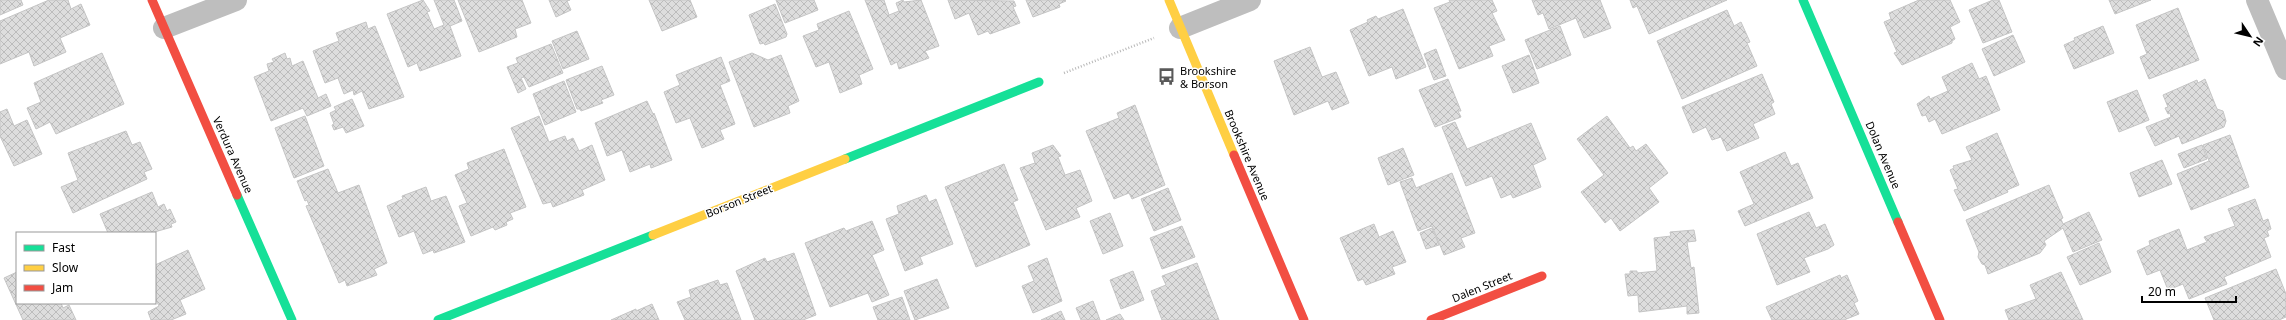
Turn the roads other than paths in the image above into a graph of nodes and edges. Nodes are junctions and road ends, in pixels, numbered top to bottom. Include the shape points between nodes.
1 (152, 0) edge
2 (236, 0) edge
3 (1169, 0) edge
4 (1250, 0) edge
5 (1804, 0) edge
6 (2257, 0) edge
7 (164, 28) junction
8 (1180, 28) junction
9 (2286, 69) edge
10 (1039, 82) road end
11 (1542, 276) dead end
12 (292, 320) edge
13 (438, 320) edge
14 (1304, 320) edge
15 (1431, 320) edge
16 (1940, 320) edge

1 - 7 street, Verdura Avenue
2 - 7 street
3 - 8 street, Brookshire Avenue
4 - 8 street
5 - 16 street, Dolan Avenue
6 - 9 street
7 - 12 street, Verdura Avenue
8 - 14 street, Brookshire Avenue
10 - 13 street, Borson Street
11 - 15 street, Dalen Street

